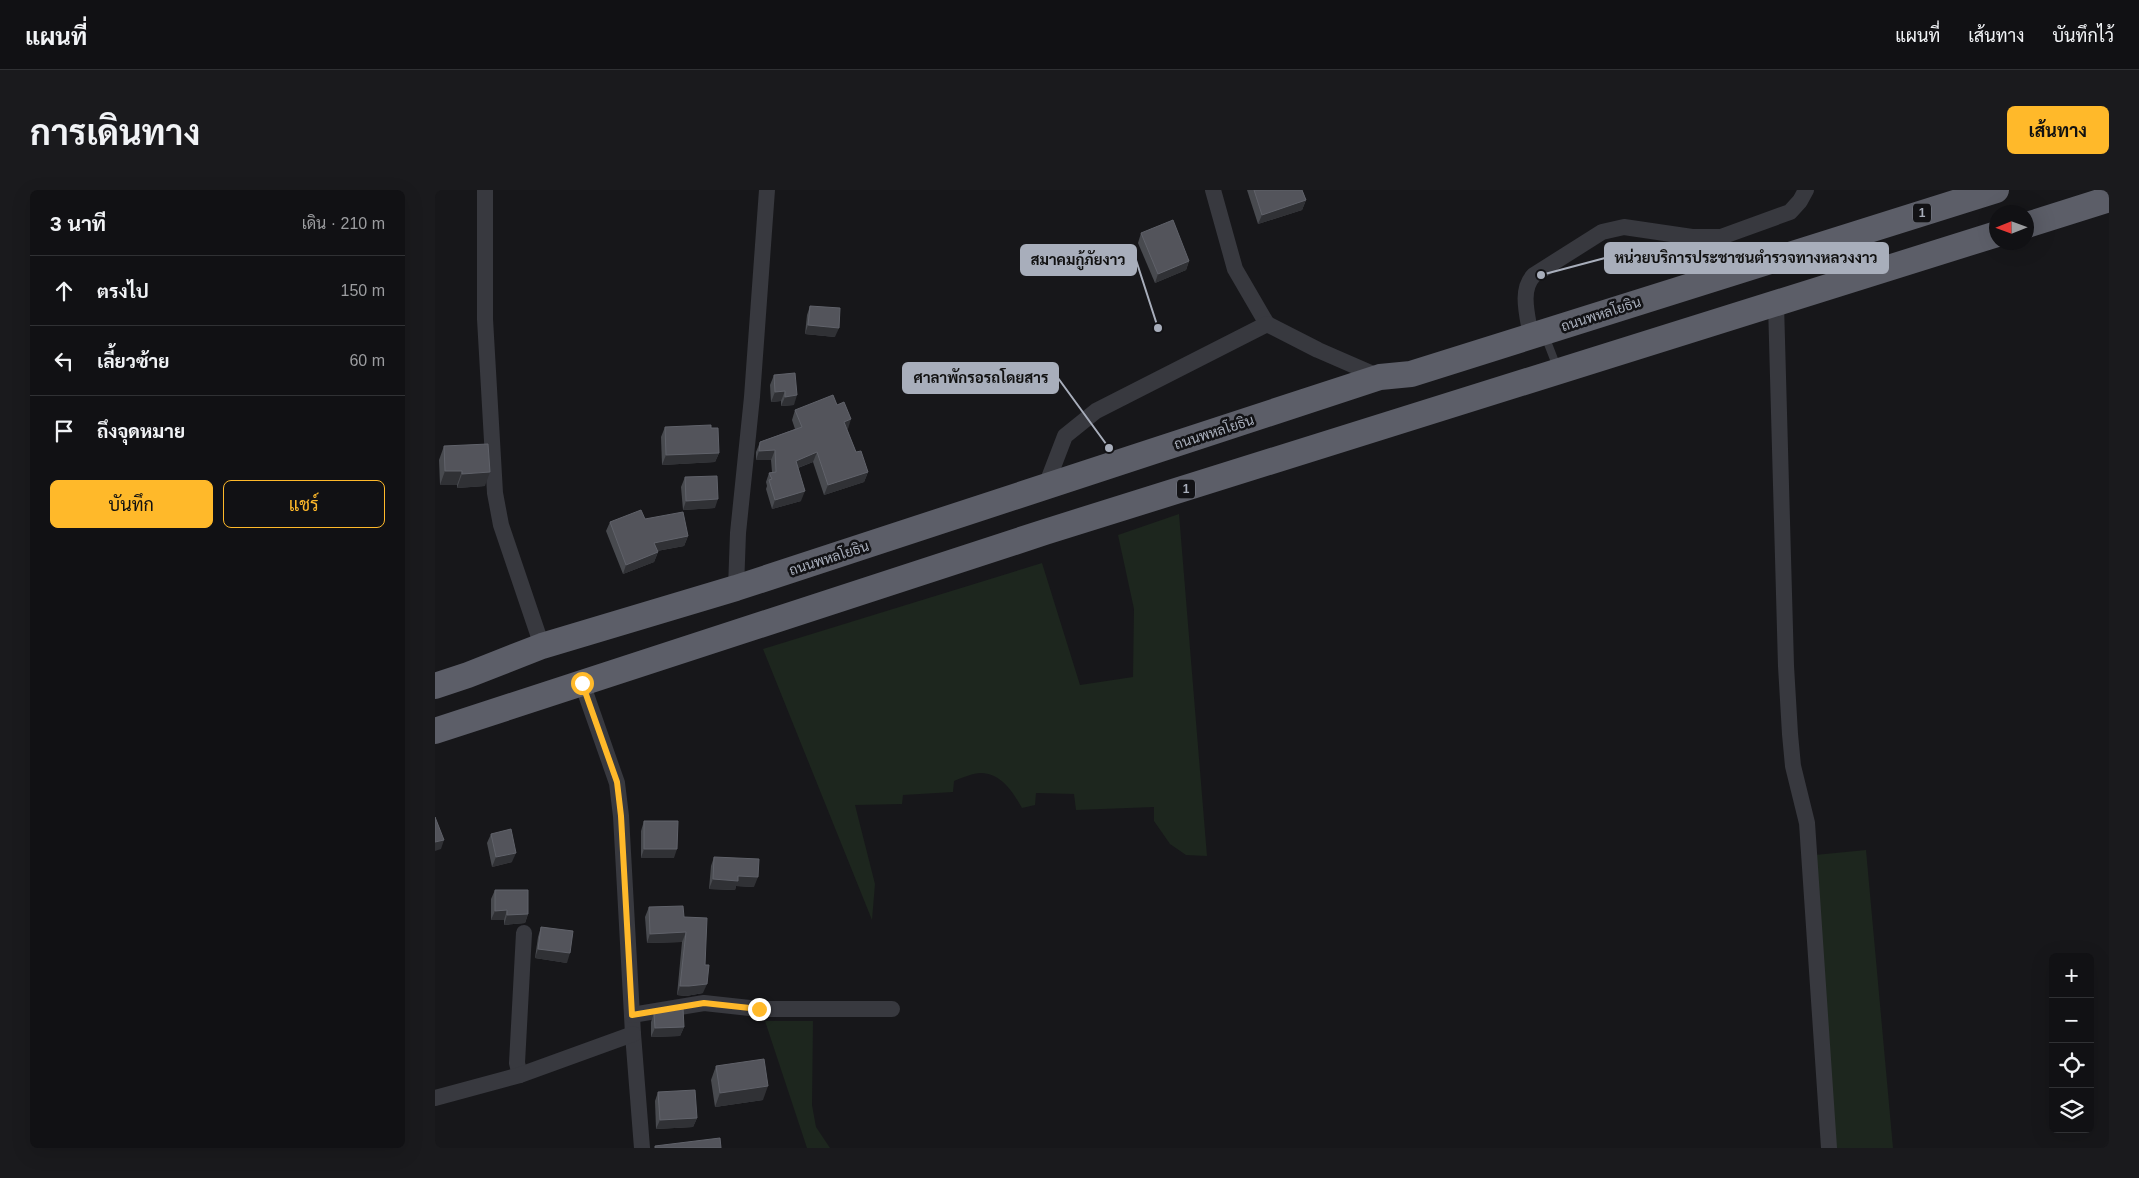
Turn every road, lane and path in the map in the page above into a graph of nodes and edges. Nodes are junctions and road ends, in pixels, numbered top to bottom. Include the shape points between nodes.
1 (485, 190) edge
2 (767, 190) edge
3 (1213, 190) edge
4 (1806, 190) edge
5 (1996, 190) edge
6 (2109, 199) edge
7 (2034, 223) edge
8 (1989, 237) edge
9 (1776, 304) junction
10 (1267, 324) junction
11 (1537, 335) junction
12 (1559, 372) junction
13 (1381, 376) junction
14 (1045, 488) junction
15 (736, 588) junction
16 (542, 646) junction
17 (582, 683) junction
18 (435, 686) edge
19 (435, 731) edge
20 (524, 933) dead end
21 (892, 1009) dead end
22 (632, 1015) junction
23 (633, 1034) junction
24 (520, 1076) junction
25 (435, 1098) edge
26 (642, 1148) edge
27 (1829, 1148) edge

1 - 16 street via 485,319 495,493 501,525
2 - 15 street
3 - 10 street via 1235,269
4 - 11 street via 1790,212 1721,237 1692,237 1624,227 1602,232 1528,282 1525,290
5 - 11 highway, ถนนพหลโยธิน / 1
6 - 7 highway
8 - 9 highway, 1
9 - 12 highway, 1
9 - 27 street via 1790,734 1793,766 1807,822
10 - 13 street
10 - 14 street via 1096,411 1065,436
11 - 12 lane
11 - 13 highway, ถนนพหลโยธิน / 1 via 1411,374
12 - 17 highway, 1 via 1054,530
13 - 14 highway, ถนนพหลโยธิน / 1
14 - 15 highway, ถนนพหลโยธิน / 1
15 - 16 highway, ถนนพหลโยธิน / 1
16 - 18 highway, ถนนพหลโยธิน / 1
17 - 19 highway, 1
17 - 22 street via 617,782
20 - 24 street via 517,1063
21 - 22 street via 759,1009 704,1003
22 - 23 street
23 - 24 street
23 - 26 street
24 - 25 street

